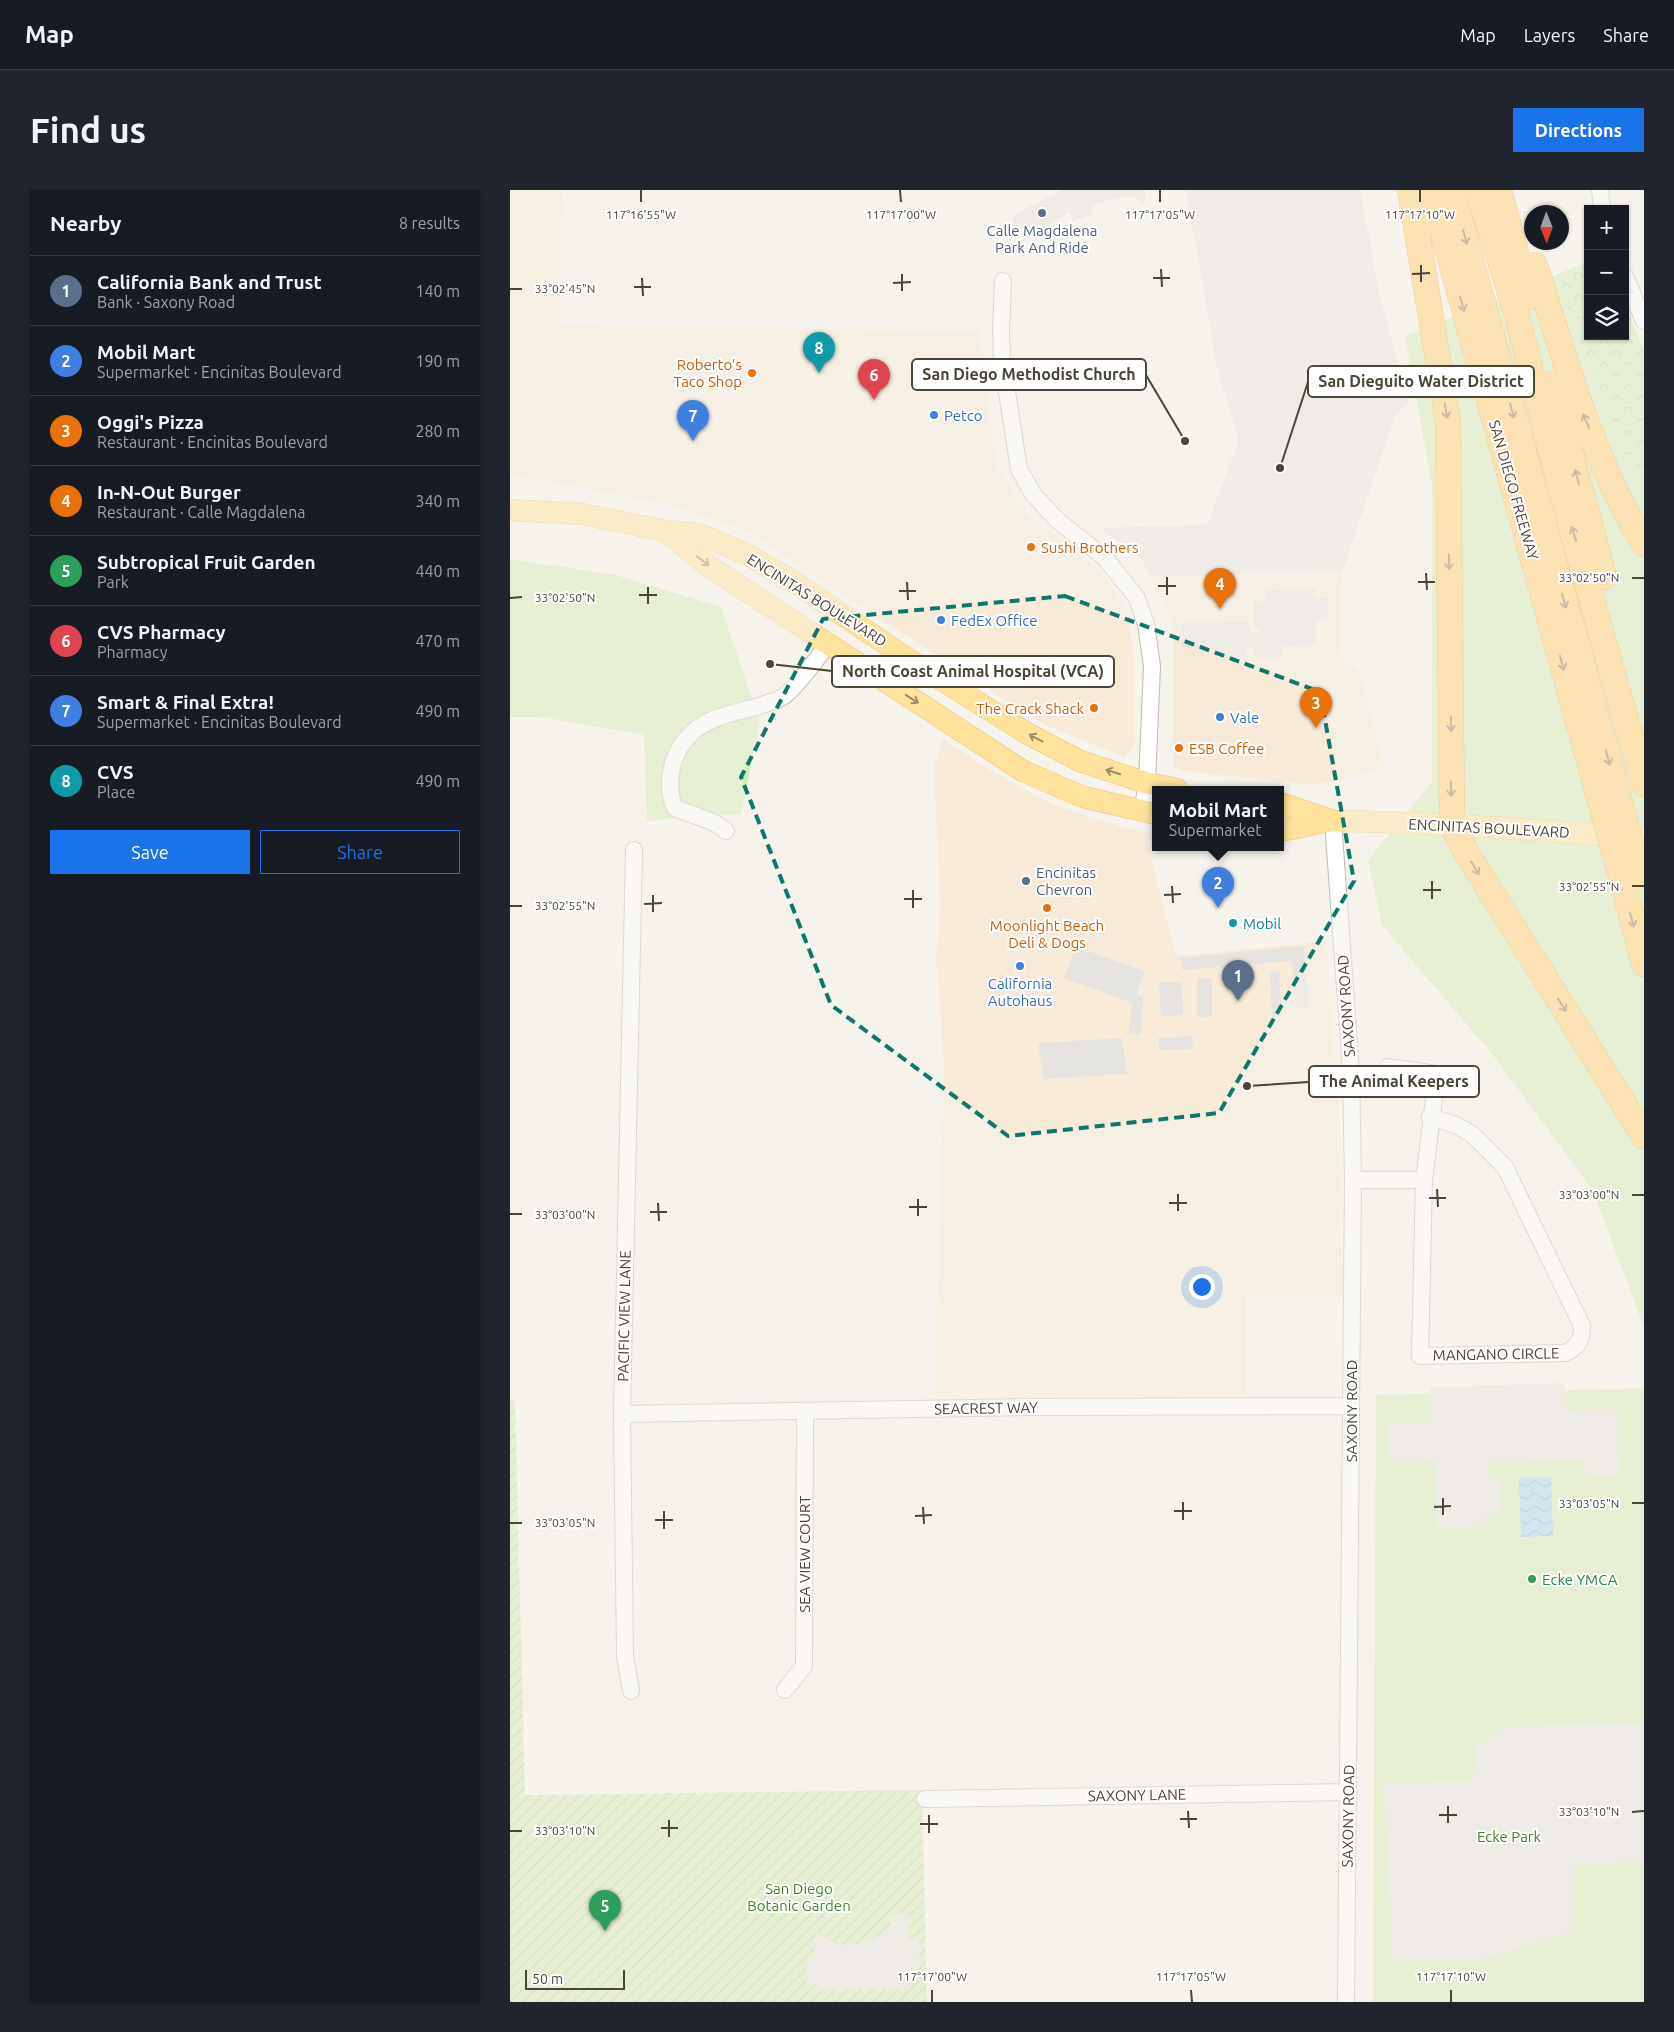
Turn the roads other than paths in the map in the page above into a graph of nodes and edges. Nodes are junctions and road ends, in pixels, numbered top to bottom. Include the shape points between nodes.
1 (1410, 190) edge
2 (1430, 190) edge
3 (1452, 190) edge
4 (1478, 190) edge
5 (1499, 190) edge
6 (1511, 190) edge
7 (1600, 190) edge
8 (1602, 205) edge
9 (1004, 281) dead end
10 (1629, 285) edge
11 (1644, 321) edge
12 (510, 510) edge
13 (665, 532) junction
14 (1644, 544) edge
15 (828, 644) junction
16 (1644, 727) edge
17 (1147, 783) junction
18 (1644, 784) edge
19 (1162, 786) edge
20 (1609, 798) junction
21 (1284, 804) edge
22 (1149, 813) edge
23 (1333, 821) junction
24 (1452, 825) junction
25 (1284, 830) edge
26 (726, 831) dead end
27 (1644, 838) edge
28 (634, 850) dead end
29 (1635, 881) edge
30 (1644, 964) edge
31 (1388, 1067) dead end
32 (1430, 1117) junction
33 (1644, 1136) edge
34 (1353, 1180) junction
35 (1424, 1180) junction
36 (1351, 1406) junction
37 (805, 1412) junction
38 (622, 1414) junction
39 (785, 1690) dead end
40 (631, 1691) dead end
41 (1349, 1792) junction
42 (925, 1799) dead end
43 (1346, 2002) edge

1 -> 24 highway via 1448,421
2 -> 20 highway, SAN DIEGO FREEWAY
3 -> 20 highway
18 -> 4 highway via 1562,495 1516,312
16 -> 5 highway
14 -> 6 highway via 1629,520 1582,414
7 - 8 street
9 - 17 street via 1002,360 1019,469 1033,494 1057,520 1105,558 1137,598 1146,624 1152,666
10 - 11 street
12 - 13 main road, ENCINITAS BOULEVARD via 582,514
13 -> 15 main road, ENCINITAS BOULEVARD via 707,565
17 -> 13 main road, ENCINITAS BOULEVARD via 1080,761 1030,735 748,555 700,534
15 -> 22 main road, ENCINITAS BOULEVARD via 1023,771 1083,797
15 - 26 street via 784,696 701,724 677,750 670,782 675,808 715,823
17 - 19 main road, ENCINITAS BOULEVARD
17 - 22 street
20 - 29 highway, SAN DIEGO FREEWAY, bridge
21 - 23 main road, ENCINITAS BOULEVARD
23 - 24 main road, ENCINITAS BOULEVARD
23 - 25 main road, ENCINITAS BOULEVARD
23 - 34 street, SAXONY ROAD via 1351,1071
24 - 27 main road, ENCINITAS BOULEVARD
24 -> 33 highway
28 - 38 street, PACIFIC VIEW LANE
29 -> 30 highway, SAN DIEGO FREEWAY
31 - 32 street, MANGANO CIRCLE via 1437,1074
32 - 35 street, MANGANO CIRCLE
32 - 35 street, MANGANO CIRCLE via 1472,1134 1505,1167 1582,1326 1582,1337 1574,1350 1565,1353 1420,1356
34 - 35 street
34 - 36 street, SAXONY ROAD
36 - 37 street, SEACREST WAY via 1029,1407
36 - 41 street, SAXONY ROAD
37 - 38 street, SEACREST WAY
37 - 39 street, SEA VIEW COURT via 804,1666
38 - 40 street, PACIFIC VIEW LANE via 624,1656
41 - 42 street, SAXONY LANE
41 - 43 street, SAXONY ROAD

